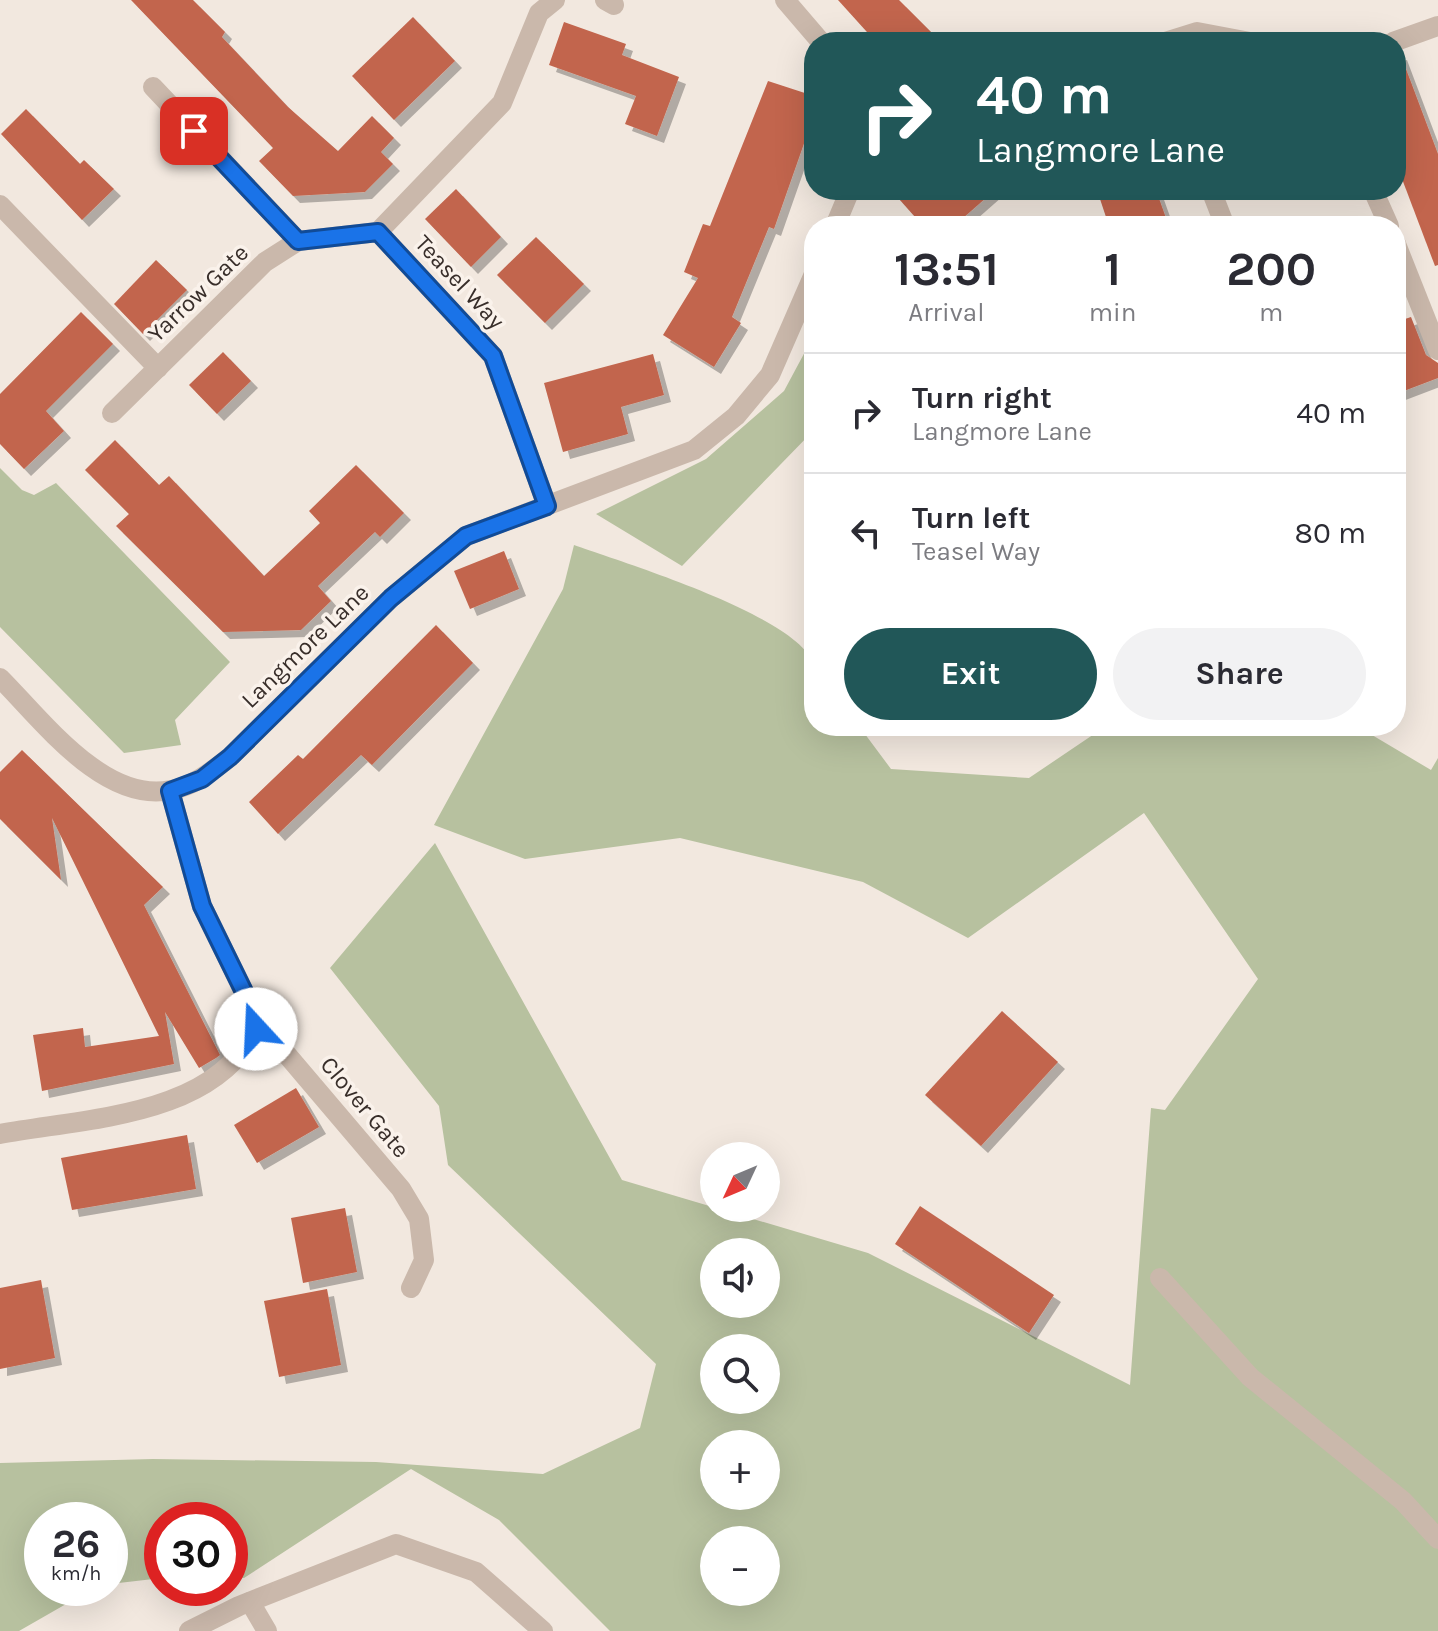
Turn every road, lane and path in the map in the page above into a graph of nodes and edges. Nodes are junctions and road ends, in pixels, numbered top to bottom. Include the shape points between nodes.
1 (555, 0) edge
2 (785, 0) edge
3 (1438, 26) edge
4 (812, 32) edge
5 (1406, 37) edge
6 (153, 87) dead end
7 (0, 205) edge
8 (378, 232) junction
9 (298, 241) junction
10 (1406, 283) edge
11 (804, 297) edge
12 (1438, 350) edge
13 (158, 368) junction
14 (112, 413) dead end
15 (547, 506) junction
16 (0, 678) edge
17 (170, 791) junction
18 (256, 1029) junction
19 (0, 1134) edge
20 (1160, 1278) dead end
21 (411, 1288) dead end
22 (1438, 1539) edge
23 (250, 1602) junction
24 (189, 1631) edge
25 (267, 1631) edge
26 (543, 1631) edge

1 - 8 street, Teasel Way via 539,13 502,103
2 - 4 street
3 - 5 street
6 - 9 street
7 - 13 street, Yarrow Gate
8 - 9 street, Teasel Way
8 - 15 street, Teasel Way via 493,356
9 - 13 street, Yarrow Gate via 265,262
10 - 12 street
11 - 15 street, Langmore Lane via 770,375 736,416 694,450
13 - 14 street, Yarrow Gate
15 - 17 street, Langmore Lane via 466,536 391,598 230,757 202,779
16 - 17 street via 107,778
17 - 18 street via 202,906 252,1008
18 - 19 street via 247,1047 217,1076 183,1098
18 - 21 street, Clover Gate via 288,1056 401,1189 419,1219 424,1260
20 - 22 street via 1250,1377 1403,1501
23 - 24 street
23 - 25 street
23 - 26 street via 396,1544 476,1572

